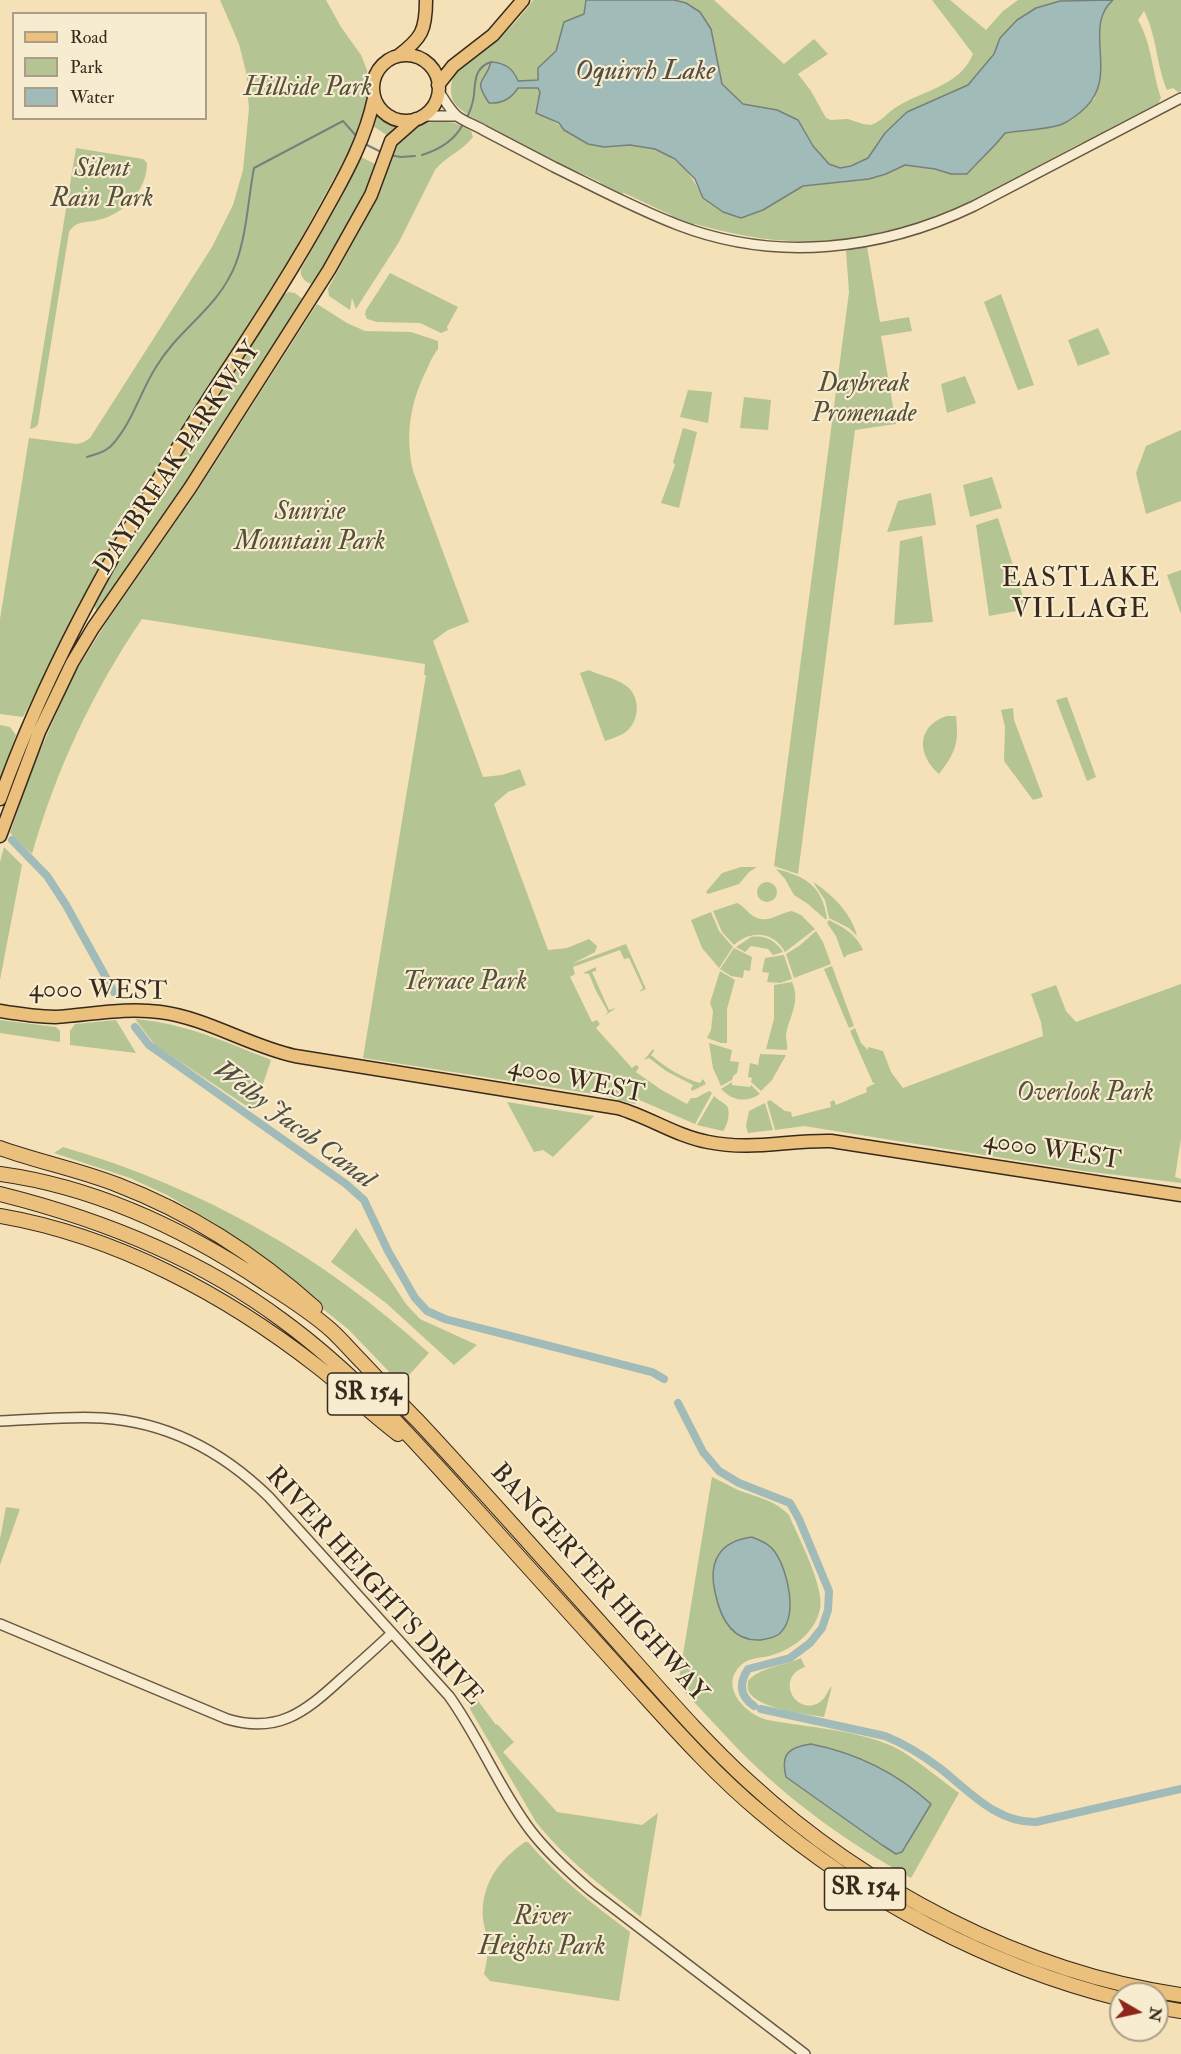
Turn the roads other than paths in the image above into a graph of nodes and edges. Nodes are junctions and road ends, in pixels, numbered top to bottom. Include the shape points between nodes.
1 (426, 0) edge
2 (523, 0) edge
3 (397, 56) junction
4 (438, 88) junction
5 (374, 98) junction
6 (1181, 98) edge
7 (457, 116) junction
8 (420, 117) junction
9 (0, 799) edge
10 (0, 836) edge
11 (0, 1011) edge
12 (0, 1148) edge
13 (0, 1174) edge
14 (0, 1194) edge
15 (1181, 1195) edge
16 (0, 1216) edge
17 (332, 1331) junction
18 (0, 1421) edge
19 (434, 1461) junction
20 (0, 1624) edge
21 (392, 1633) junction
22 (1179, 1994) edge
23 (1109, 1996) edge
24 (805, 2054) edge

1 - 3 main road via 421,35
2 - 4 main road via 493,35 453,66
3 - 4 main road via 416,56 427,63 435,73
3 - 5 main road via 378,71
4 - 7 street
4 - 8 main road via 435,102
5 - 8 main road via 390,117 401,121
5 - 9 main road, DAYBREAK PARKWAY via 356,153 299,258 126,535 53,674
6 - 7 street via 943,220 882,239 830,247 761,245 686,228
7 - 8 street
8 - 10 main road, DAYBREAK PARKWAY via 388,145 375,186 314,296 72,663 39,732
11 - 15 main road, 4000 WEST via 49,1017 128,1010 165,1013 295,1056 618,1108 706,1142 749,1147 831,1141
12 - 17 highway via 118,1184 178,1211 272,1272 319,1312
13 - 17 highway, BANGERTER HIGHWAY / SR 154 via 95,1198 168,1226 240,1266
14 - 19 highway, BANGERTER HIGHWAY / SR 154 via 121,1232 244,1294 291,1327 352,1379
16 - 19 highway via 61,1229 100,1243 210,1296 316,1365
17 - 22 highway, BANGERTER HIGHWAY / SR 154 via 472,1479 714,1748 816,1837 900,1893 992,1939 1092,1976
18 - 21 street, RIVER HEIGHTS DRIVE via 117,1419 163,1430 201,1445 258,1486
19 - 23 highway, BANGERTER HIGHWAY / SR 154 via 695,1752 758,1811 816,1857 900,1911 994,1956 1062,1983
20 - 21 street via 227,1719 252,1724 278,1722 302,1712
21 - 24 street, RIVER HEIGHTS DRIVE via 457,1707 531,1831 561,1864

